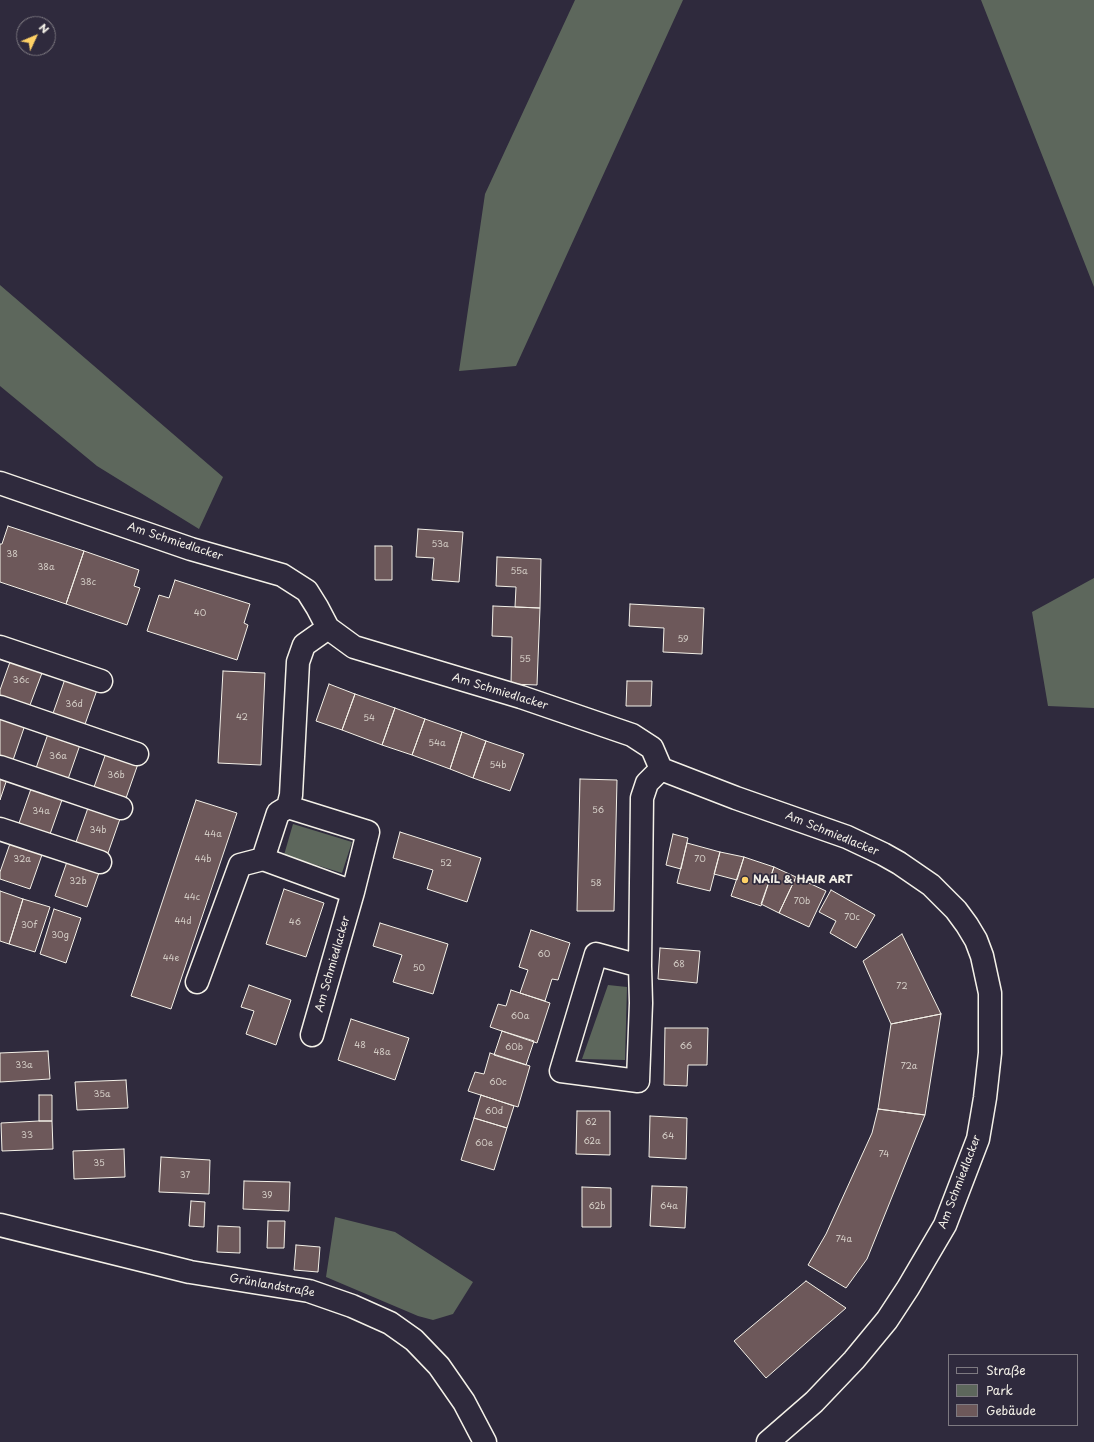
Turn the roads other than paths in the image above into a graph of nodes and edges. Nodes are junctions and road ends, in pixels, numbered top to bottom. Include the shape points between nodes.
1 (0, 483) edge
2 (328, 628) junction
3 (0, 647) edge
4 (101, 681) dead end
5 (0, 707) edge
6 (137, 754) dead end
7 (0, 767) edge
8 (661, 769) junction
9 (288, 807) junction
10 (121, 808) dead end
11 (0, 829) edge
12 (262, 859) junction
13 (100, 862) dead end
14 (353, 892) junction
15 (640, 966) junction
16 (197, 982) dead end
17 (312, 1035) dead end
18 (0, 1225) edge
19 (485, 1442) edge
20 (768, 1442) edge

1 - 2 street, Am Schmiedlacker via 191,549 282,575 307,591
2 - 8 street, Am Schmiedlacker via 354,647 521,697 632,735 652,748
2 - 9 street via 304,645 298,662 291,795
3 - 4 street
5 - 6 street
7 - 10 street
8 - 15 street via 647,782 642,798
8 - 20 street, Am Schmiedlacker via 847,837 899,863 931,885 967,925 976,940 990,993 990,1053 978,1140 945,1225 887,1320 814,1402
9 - 12 street via 278,814
9 - 14 street, Am Schmiedlacker via 368,832
11 - 13 street
12 - 14 street
12 - 16 street via 240,864
14 - 17 street, Am Schmiedlacker
15 - 15 street via 638,1081 561,1071 596,954
18 - 19 street, Grünlandstraße via 190,1272 309,1291 390,1323 414,1340 439,1366 464,1402

